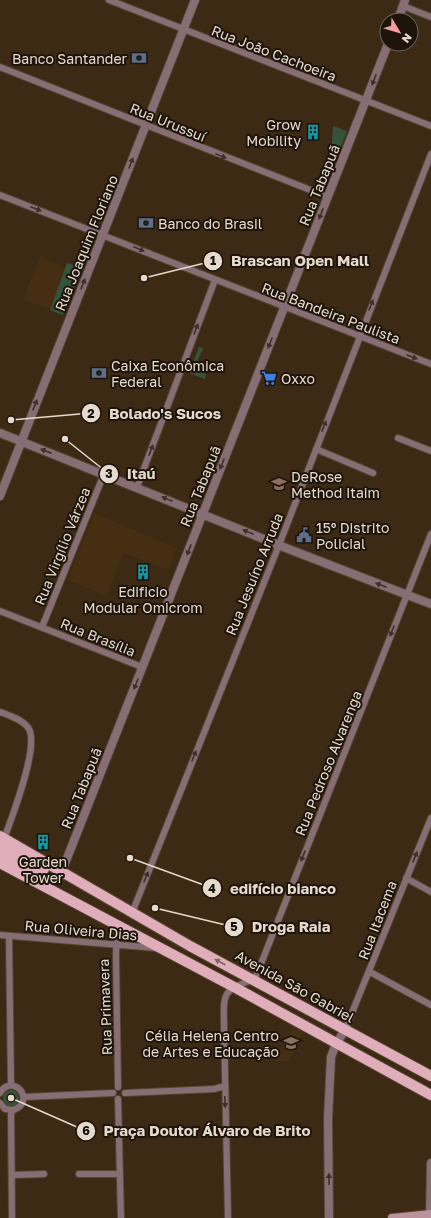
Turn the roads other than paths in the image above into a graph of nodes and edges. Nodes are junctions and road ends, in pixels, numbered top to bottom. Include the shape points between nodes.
1 (108, 0) edge
2 (195, 0) edge
3 (404, 3) edge
4 (431, 17) edge
5 (183, 30) junction
6 (385, 52) edge
7 (0, 67) edge
8 (366, 101) junction
9 (145, 126) junction
10 (431, 126) edge
11 (431, 154) edge
12 (0, 194) edge
13 (328, 197) junction
14 (103, 235) junction
15 (215, 280) junction
16 (284, 307) junction
17 (358, 337) junction
18 (431, 364) edge
19 (0, 433) edge
20 (398, 438) dead end
21 (21, 442) junction
22 (316, 450) junction
23 (431, 451) edge
24 (373, 473) dead end
25 (104, 474) junction
26 (137, 487) junction
27 (0, 496) edge
28 (203, 513) junction
29 (431, 534) edge
30 (279, 545) junction
31 (407, 595) junction
32 (431, 604) edge
33 (0, 611) edge
34 (42, 627) junction
35 (142, 667) junction
36 (0, 712) edge
37 (431, 818) edge
38 (1, 840) edge
39 (0, 855) edge
40 (0, 863) edge
41 (62, 871) junction
42 (406, 878) junction
43 (431, 892) edge
44 (130, 912) junction
45 (117, 926) junction
46 (0, 935) edge
47 (9, 936) junction
48 (149, 941) junction
49 (116, 946) junction
50 (160, 948) junction
51 (370, 972) junction
52 (255, 980) junction
53 (234, 987) junction
54 (431, 1005) edge
55 (345, 1030) junction
56 (336, 1044) junction
57 (431, 1076) edge
58 (11, 1085) junction
59 (225, 1086) junction
60 (118, 1087) junction
61 (0, 1093) edge
62 (113, 1093) junction
63 (125, 1093) junction
64 (431, 1095) edge
65 (24, 1097) junction
66 (118, 1099) junction
67 (0, 1103) edge
68 (11, 1110) junction
69 (431, 1163) edge
70 (44, 1174) dead end
71 (79, 1174) dead end
72 (120, 1174) junction
73 (12, 1175) junction
74 (430, 1215) edge
75 (12, 1218) edge
76 (121, 1218) edge
77 (228, 1218) edge
78 (329, 1218) edge
79 (392, 1218) edge

1 - 5 street, Rua João Cachoeira
2 - 5 street, Rua Joaquim Floriano
3 - 4 street
5 - 8 street, Rua João Cachoeira
5 - 9 street, Rua Joaquim Floriano
6 -> 8 street, Rua Tabapuã
7 - 9 street, Rua Urussuí
8 - 10 street, Rua João Cachoeira
8 - 13 street, Rua Tabapuã
9 -> 13 street, Rua Urussuí
14 -> 9 street, Rua Joaquim Floriano
17 -> 11 street, Rua Jesuíno Arruda
12 -> 14 street, Rua Bandeira Paulista
13 -> 16 street, Rua Tabapuã
14 -> 15 street, Rua Bandeira Paulista
21 -> 14 street, Rua Joaquim Floriano
15 - 16 street, Rua Bandeira Paulista
26 -> 15 street
16 - 17 street, Rua Bandeira Paulista
16 -> 28 street, Rua Tabapuã
17 -> 18 street, Rua Bandeira Paulista
22 -> 17 street, Rua Jesuíno Arruda
19 - 21 street
20 - 23 street
25 -> 21 street
21 - 27 street, Rua Joaquim Floriano
22 - 24 street
22 - 30 street, Rua Jesuíno Arruda
25 - 26 street
25 - 34 street, Rua Virgílio Várzea
28 -> 26 street
30 -> 28 street
28 -> 35 street, Rua Tabapuã
29 - 31 street, Rua Pedroso Alvarenga
31 -> 30 street
44 -> 30 street, Rua Jesuíno Arruda
31 - 32 street
31 -> 52 street, Rua Pedroso Alvarenga
33 - 34 street, Rua Brasília
34 - 35 street, Rua Brasília
35 -> 41 street, Rua Tabapuã
36 - 38 street via 28,728 31,742 22,786
42 -> 37 street, Rua Itacema
38 - 41 main road, Avenida São Gabriel
38 - 44 main road via 94,896
39 - 48 main road
40 - 45 main road
41 - 44 main road, Avenida São Gabriel
42 - 43 street
42 - 51 street, Rua Itacema
52 -> 44 main road, Avenida São Gabriel
45 - 48 main road
45 - 49 street, Rua Primavera
46 - 47 street, Rua Oliveira Dias
47 - 49 street, Rua Oliveira Dias
47 - 58 street
48 - 50 main road
49 - 50 street, Rua Oliveira Dias
49 - 60 street, Rua Primavera
50 - 53 main road
51 - 54 street
51 - 55 street, Rua Itacema
52 - 53 street
52 - 55 main road, Avenida São Gabriel
53 - 56 main road
53 - 59 street via 226,993 224,1003
55 - 56 street
55 - 57 main road, Avenida São Gabriel
56 - 64 main road
78 -> 56 street via 330,1080 331,1057
58 - 61 street
58 - 65 street via 19,1088
59 - 63 street via 207,1090
59 -> 77 street
60 - 62 street
60 - 63 street
62 - 65 street
62 - 66 street
63 - 66 street via 123,1098
65 - 68 street via 20,1106
66 - 72 street
67 - 68 street
68 - 73 street
69 - 74 street
70 - 73 street
71 - 72 street
72 - 76 street
73 - 75 street
74 - 79 main road

